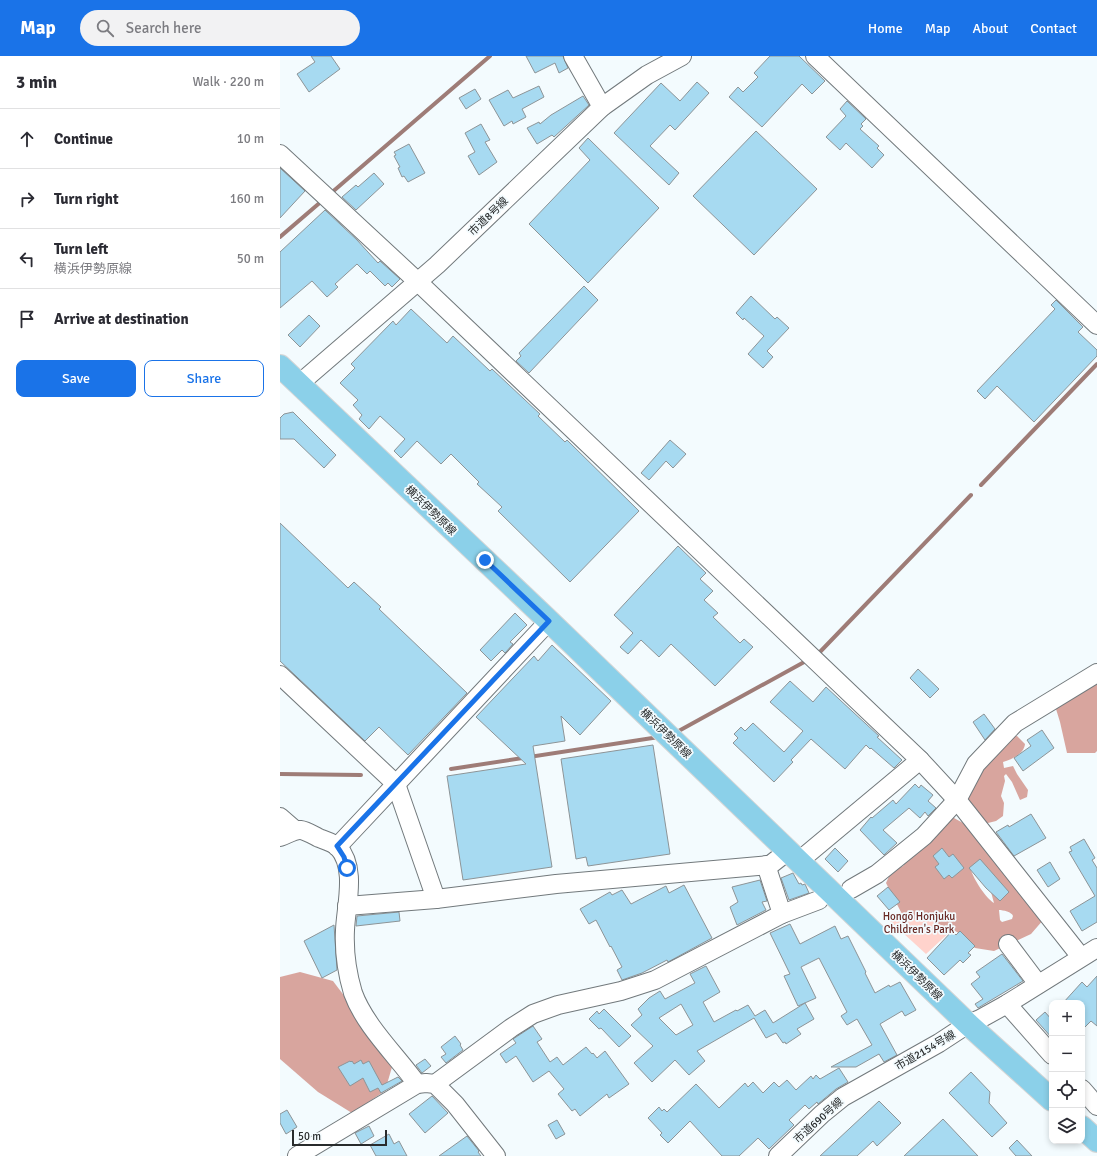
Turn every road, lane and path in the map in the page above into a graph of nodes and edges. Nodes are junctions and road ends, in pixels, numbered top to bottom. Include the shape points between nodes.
1 (573, 56) edge
2 (682, 56) edge
3 (815, 56) edge
4 (602, 107) junction
5 (280, 154) edge
6 (418, 282) junction
7 (1097, 326) edge
8 (280, 366) edge
9 (299, 384) junction
10 (549, 621) junction
11 (1097, 673) edge
12 (280, 675) edge
13 (920, 760) junction
14 (396, 784) junction
15 (957, 800) junction
16 (280, 816) edge
17 (288, 834) edge
18 (337, 846) junction
19 (794, 856) junction
20 (766, 865) junction
21 (852, 889) dead end
22 (436, 899) junction
23 (819, 900) dead end
24 (347, 906) junction
25 (782, 914) junction
26 (1008, 944) dead end
27 (1097, 948) edge
28 (1081, 957) junction
29 (1038, 984) junction
30 (1007, 1004) junction
31 (968, 1024) junction
32 (1049, 1052) edge
33 (881, 1075) joint
34 (417, 1084) junction
35 (435, 1084) junction
36 (1085, 1092) edge
37 (1049, 1097) edge
38 (1097, 1106) edge
39 (1085, 1131) edge
40 (1097, 1141) edge
41 (297, 1156) edge
42 (496, 1156) edge
43 (778, 1156) edge

1 - 4 street
2 - 4 street, 市道8号線 via 647,75
3 - 7 street
4 - 6 street, 市道8号線
5 - 6 street
6 - 9 street, 市道8号線
6 - 13 street
8 - 9 main road, 横浜伊勢原線
9 - 10 main road, 横浜伊勢原線
10 - 14 street
10 - 19 main road, 横浜伊勢原線
11 - 15 street via 1015,723 976,764
12 - 14 street
13 - 15 street
13 - 19 street
14 - 18 street
14 - 22 street
15 - 21 street via 924,836 877,874
15 - 28 street
16 - 17 street
17 - 18 street via 302,829
18 - 24 street via 347,868
19 - 20 street
19 - 31 main road, 横浜伊勢原線
20 - 22 street via 556,884
20 - 25 street
22 - 24 street
23 - 25 street
24 - 34 street via 344,930 353,993 375,1031
25 - 35 street via 654,980 621,991 558,1004 533,1014
26 - 29 street
27 - 28 street, 市道2154号線
28 - 29 street, 市道2154号線
29 - 30 street, 市道2154号線
30 - 31 street, 市道2154号線
30 - 32 street
31 - 33 street, 市道2154号線
31 - 37 main road, 横浜伊勢原線
33 - 43 street, 市道690号線 via 842,1097
34 - 35 street
34 - 41 street
35 - 42 street via 455,1104
36 - 38 street
39 - 40 main road

